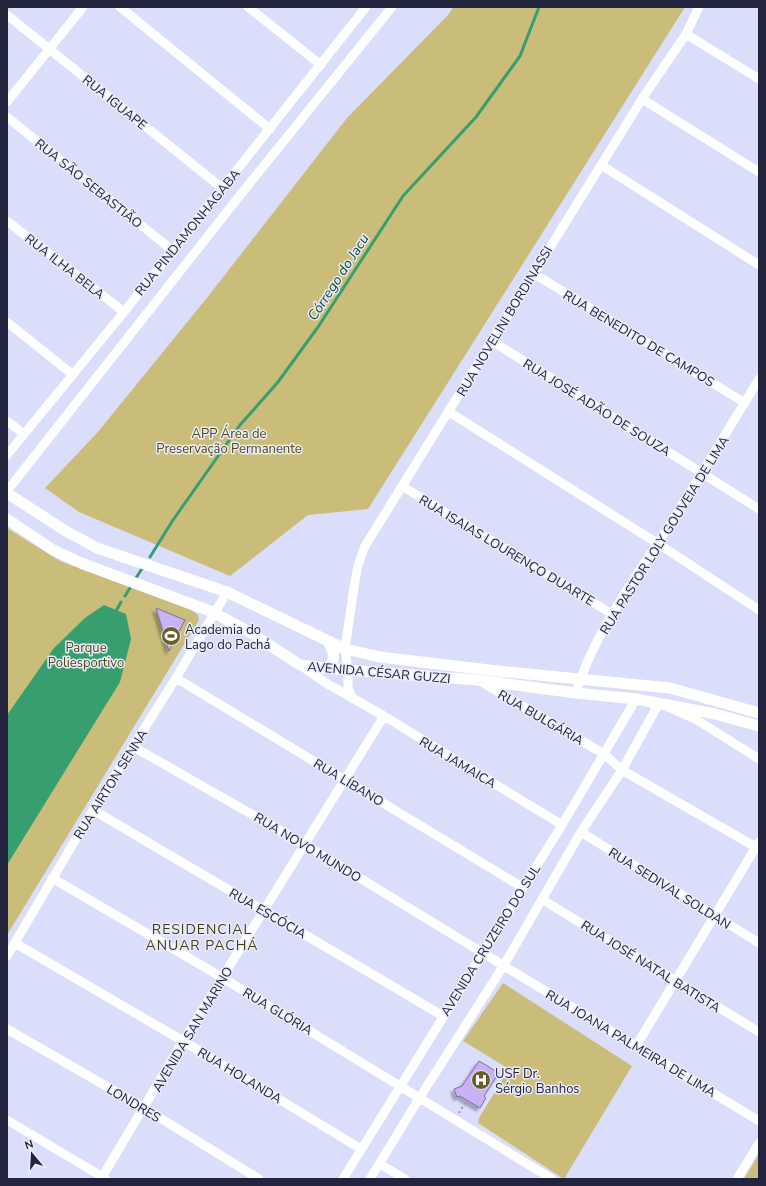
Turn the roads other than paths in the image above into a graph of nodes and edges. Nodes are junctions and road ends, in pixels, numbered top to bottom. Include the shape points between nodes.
1 (83, 7) edge
2 (120, 7) edge
3 (248, 7) edge
4 (366, 7) edge
5 (392, 7) edge
6 (699, 7) edge
7 (7, 15) edge
8 (686, 34) junction
9 (49, 49) junction
10 (321, 65) junction
11 (759, 79) edge
12 (642, 99) junction
13 (7, 102) edge
14 (7, 117) edge
15 (270, 129) junction
16 (601, 165) junction
17 (759, 172) edge
18 (222, 188) junction
19 (7, 221) edge
20 (172, 250) junction
21 (759, 265) edge
22 (533, 273) junction
23 (124, 312) junction
24 (7, 322) edge
25 (492, 341) junction
26 (72, 374) junction
27 (759, 380) edge
28 (745, 403) junction
29 (449, 412) junction
30 (7, 421) edge
31 (24, 434) junction
32 (7, 455) edge
33 (703, 473) junction
34 (402, 486) junction
35 (7, 492) edge
36 (759, 509) edge
37 (7, 519) edge
38 (657, 543) junction
39 (227, 592) junction
40 (759, 610) edge
41 (213, 612) junction
42 (612, 614) junction
43 (329, 643) junction
44 (345, 649) junction
45 (300, 665) junction
46 (322, 668) junction
47 (348, 670) junction
48 (176, 678) junction
49 (580, 679) junction
50 (477, 680) junction
51 (576, 693) junction
52 (353, 699) junction
53 (636, 700) junction
54 (659, 703) junction
55 (759, 713) edge
56 (384, 716) junction
57 (759, 726) edge
58 (132, 746) junction
59 (604, 754) junction
60 (759, 759) edge
61 (622, 770) junction
62 (344, 779) junction
63 (93, 810) junction
64 (562, 825) junction
65 (581, 832) junction
66 (304, 844) junction
67 (758, 846) edge
68 (52, 878) junction
69 (522, 887) junction
70 (543, 900) junction
71 (264, 910) junction
72 (715, 915) junction
73 (15, 943) junction
74 (759, 943) edge
75 (482, 952) junction
76 (7, 956) edge
77 (504, 965) junction
78 (224, 978) junction
79 (675, 981) junction
80 (443, 1016) junction
81 (7, 1029) edge
82 (759, 1032) edge
83 (183, 1041) junction
84 (636, 1046) junction
85 (400, 1085) junction
86 (420, 1097) junction
87 (144, 1108) junction
88 (7, 1120) edge
89 (759, 1121) edge
90 (759, 1144) edge
91 (361, 1149) junction
92 (380, 1164) junction
93 (104, 1178) edge
94 (259, 1179) edge
95 (343, 1179) edge
96 (370, 1179) edge
97 (405, 1179) edge
98 (552, 1179) edge
99 (737, 1179) edge

1 - 9 street
2 - 15 street
3 - 10 street
4 - 10 street, RUA PINDAMONHAGABA
5 - 35 street via 232,205
6 - 8 street, RUA NOVELINI BORDINASSI
7 - 9 street, RUA IGUAPE
8 - 11 street
8 - 12 street, RUA NOVELINI BORDINASSI
9 - 13 street
9 - 18 street, RUA IGUAPE
10 - 15 street, RUA PINDAMONHAGABA
12 - 16 street, RUA NOVELINI BORDINASSI
12 - 17 street
14 - 20 street, RUA SÃO SEBASTIÃO
15 - 18 street, RUA PINDAMONHAGABA
16 - 21 street
16 - 22 street, RUA NOVELINI BORDINASSI
18 - 20 street, RUA PINDAMONHAGABA
19 - 23 street, RUA ILHA BELA
20 - 23 street, RUA PINDAMONHAGABA
22 - 25 street, RUA NOVELINI BORDINASSI
22 - 28 street, RUA BENEDITO DE CAMPOS
23 - 26 street, RUA PINDAMONHAGABA
24 - 26 street
25 - 29 street, RUA NOVELINI BORDINASSI
25 - 33 street, RUA JOSÉ ADÃO DE SOUZA
26 - 31 street, RUA PINDAMONHAGABA
27 - 28 street, RUA PASTOR LOLY GOUVEIA DE LIMA
28 - 33 street, RUA PASTOR LOLY GOUVEIA DE LIMA
29 - 34 street, RUA NOVELINI BORDINASSI
29 - 38 street
30 - 31 street
31 - 32 street, RUA PINDAMONHAGABA
33 - 36 street, RUA JOSÉ ADÃO DE SOUZA
33 - 38 street, RUA PASTOR LOLY GOUVEIA DE LIMA
34 - 42 street, RUA ISAIAS LOURENÇO DUARTE
34 - 44 street, RUA NOVELINI BORDINASSI via 365,546 358,565
35 - 39 street, AVENIDA CÉSAR GUZZI via 64,530 97,548
37 - 41 street, AVENIDA CÉSAR GUZZI via 53,550 81,563
38 - 40 street
38 - 42 street, RUA PASTOR LOLY GOUVEIA DE LIMA
39 - 41 street, RUA AIRTON SENNA
39 - 43 street, AVENIDA CÉSAR GUZZI
41 - 45 street, AVENIDA CÉSAR GUZZI
41 - 48 street, RUA AIRTON SENNA
42 - 49 street, RUA PASTOR LOLY GOUVEIA DE LIMA
43 - 44 street, AVENIDA CÉSAR GUZZI
43 - 46 street via 334,661 330,666
44 - 47 street, RUA NOVELINI BORDINASSI
44 - 49 street, AVENIDA CÉSAR GUZZI via 387,658
45 - 46 street, AVENIDA CÉSAR GUZZI
45 - 52 street, RUA JAMAICA
46 - 47 street, AVENIDA CÉSAR GUZZI
47 - 50 street, AVENIDA CÉSAR GUZZI
47 - 52 street via 348,688
48 - 58 street, RUA AIRTON SENNA
48 - 62 street, RUA LÍBANO
49 - 51 street, RUA PASTOR LOLY GOUVEIA DE LIMA
49 - 55 street, AVENIDA CÉSAR GUZZI via 670,688
50 - 51 street, AVENIDA CÉSAR GUZZI
50 - 59 street, RUA BULGÁRIA
51 - 53 street, AVENIDA CÉSAR GUZZI
52 - 56 street, RUA JAMAICA
53 - 54 street, AVENIDA CÉSAR GUZZI
53 - 59 street, AVENIDA CRUZEIRO DO SUL
54 - 57 street, AVENIDA CÉSAR GUZZI via 716,714
54 - 60 street via 697,720
54 - 61 street, AVENIDA CRUZEIRO DO SUL
56 - 62 street, AVENIDA SAN MARINO
56 - 64 street, RUA JAMAICA
58 - 63 street, RUA AIRTON SENNA
58 - 66 street, RUA NOVO MUNDO
59 - 61 street, RUA BULGÁRIA
59 - 64 street, AVENIDA CRUZEIRO DO SUL
61 - 65 street, AVENIDA CRUZEIRO DO SUL
61 - 67 street, RUA BULGÁRIA
62 - 66 street, AVENIDA SAN MARINO
62 - 69 street, RUA LÍBANO
63 - 68 street, RUA AIRTON SENNA
63 - 71 street, RUA ESCÓCIA
64 - 69 street, AVENIDA CRUZEIRO DO SUL
65 - 70 street, AVENIDA CRUZEIRO DO SUL
65 - 72 street, RUA SEDIVAL SOLDAN
66 - 71 street, AVENIDA SAN MARINO
66 - 75 street, RUA NOVO MUNDO
67 - 72 street
68 - 73 street, RUA AIRTON SENNA
68 - 78 street, RUA GLÓRIA
69 - 75 street, AVENIDA CRUZEIRO DO SUL
70 - 77 street, AVENIDA CRUZEIRO DO SUL
70 - 79 street, RUA JOSÉ NATAL BATISTA
71 - 78 street, AVENIDA SAN MARINO
71 - 80 street, RUA ESCÓCIA
72 - 74 street, RUA SEDIVAL SOLDAN
72 - 79 street
73 - 76 street, RUA AIRTON SENNA
73 - 83 street, RUA HOLANDA
75 - 77 street, RUA NOVO MUNDO
75 - 80 street, AVENIDA CRUZEIRO DO SUL
77 - 84 street, RUA JOANA PALMEIRA DE LIMA
77 - 86 street, AVENIDA CRUZEIRO DO SUL
78 - 83 street, AVENIDA SAN MARINO
78 - 85 street, RUA GLÓRIA
79 - 82 street, RUA JOSÉ NATAL BATISTA
79 - 84 street
80 - 85 street, AVENIDA CRUZEIRO DO SUL
81 - 87 street, LONDRES
83 - 87 street, AVENIDA SAN MARINO
83 - 91 street, RUA HOLANDA
84 - 89 street, RUA JOANA PALMEIRA DE LIMA
85 - 86 street, RUA GLÓRIA
85 - 91 street, AVENIDA CRUZEIRO DO SUL
86 - 92 street, AVENIDA CRUZEIRO DO SUL
86 - 98 street, RUA GLÓRIA
87 - 93 street, AVENIDA SAN MARINO
87 - 94 street, LONDRES
88 - 93 street
90 - 99 street
91 - 95 street, AVENIDA CRUZEIRO DO SUL
92 - 96 street, AVENIDA CRUZEIRO DO SUL
92 - 97 street

